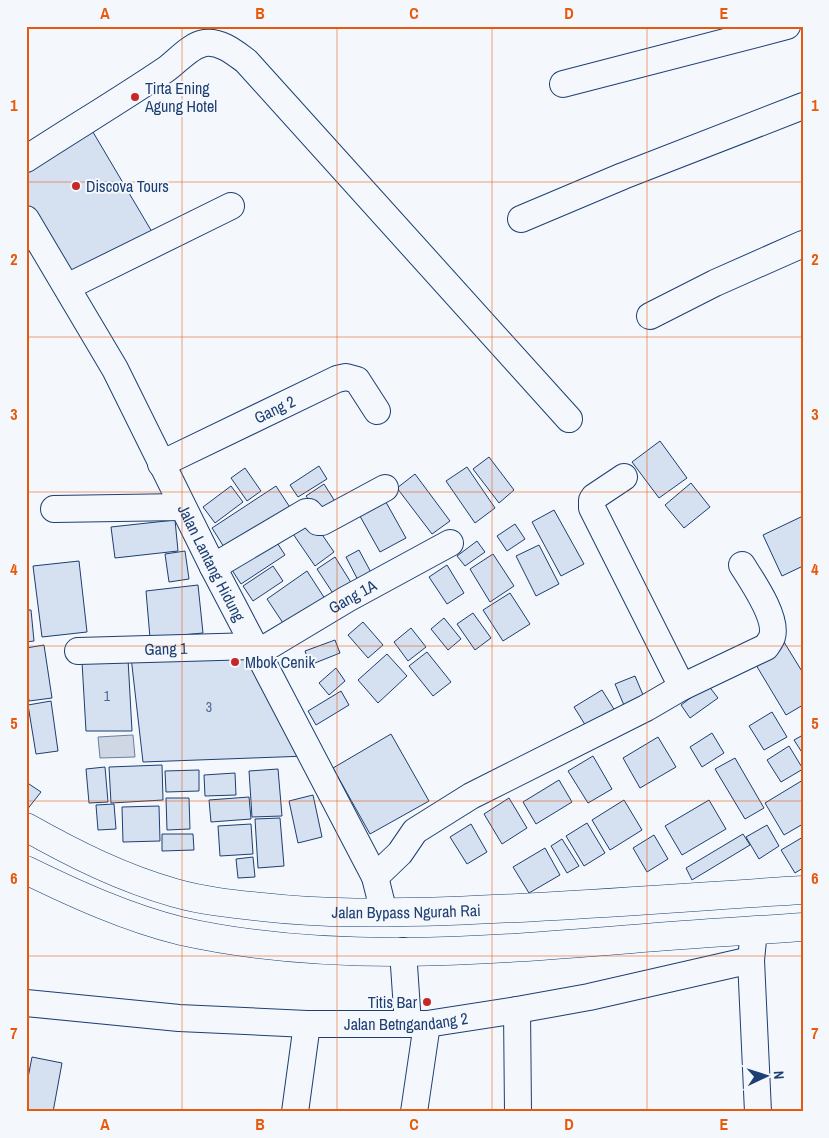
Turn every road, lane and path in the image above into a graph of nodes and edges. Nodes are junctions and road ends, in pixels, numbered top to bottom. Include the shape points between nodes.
1 (787, 26) edge
2 (797, 26) edge
3 (190, 36) edge
4 (803, 36) edge
5 (563, 84) dead end
6 (803, 106) edge
7 (26, 158) edge
8 (231, 206) dead end
9 (26, 218) edge
10 (521, 219) dead end
11 (803, 244) edge
12 (67, 287) junction
13 (650, 316) dead end
14 (377, 411) dead end
15 (569, 418) dead end
16 (161, 464) junction
17 (624, 477) dead end
18 (385, 488) dead end
19 (182, 507) junction
20 (54, 509) dead end
21 (450, 544) dead end
22 (742, 565) dead end
23 (213, 567) junction
24 (256, 649) junction
25 (78, 651) dead end
26 (682, 687) junction
27 (26, 827) edge
28 (26, 870) edge
29 (376, 877) junction
30 (803, 890) edge
31 (384, 913) junction
32 (803, 927) edge
33 (754, 930) junction
34 (403, 951) junction
35 (751, 960) junction
36 (26, 1003) edge
37 (517, 1010) junction
38 (307, 1024) junction
39 (417, 1024) junction
40 (295, 1112) edge
41 (414, 1112) edge
42 (518, 1112) edge
43 (758, 1112) edge

1 - 5 street
2 - 4 street
3 - 7 street via 166,69
3 - 15 street via 228,48 246,61
6 - 10 street
8 - 12 street
9 - 12 street, Jalan Lantang Hidung
11 - 13 street
12 - 16 street, Jalan Lantang Hidung via 115,369
14 - 16 street, Gang 2 via 357,380 337,379
16 - 19 street, Jalan Lantang Hidung
17 - 26 street via 594,498 592,508
18 - 23 street via 322,522 306,512
19 - 20 street
19 - 23 street, Jalan Lantang Hidung
21 - 24 street, Gang 1A
22 - 26 street via 770,614 772,637 766,647
23 - 24 street, Jalan Lantang Hidung
24 - 25 street, Gang 1
24 - 29 street, Jalan Lantang Hidung
26 - 29 street via 471,796 415,831 400,853
27 - 31 highway, Jalan Bypass Ngurah Rai via 113,872 176,893 229,904 279,909
28 - 34 highway via 110,907 181,931 249,943 349,951
29 - 31 street, Jalan Lantang Hidung
30 - 31 highway, Jalan Bypass Ngurah Rai via 507,909
32 - 33 highway
33 - 34 highway via 501,949
33 - 35 street
34 - 39 street
35 - 37 street, Jalan Betngandang 2
35 - 43 street
36 - 38 street, Jalan Betngandang 2 via 179,1018
37 - 39 street, Jalan Betngandang 2
37 - 42 street
38 - 39 street, Jalan Betngandang 2
38 - 40 street
39 - 41 street

